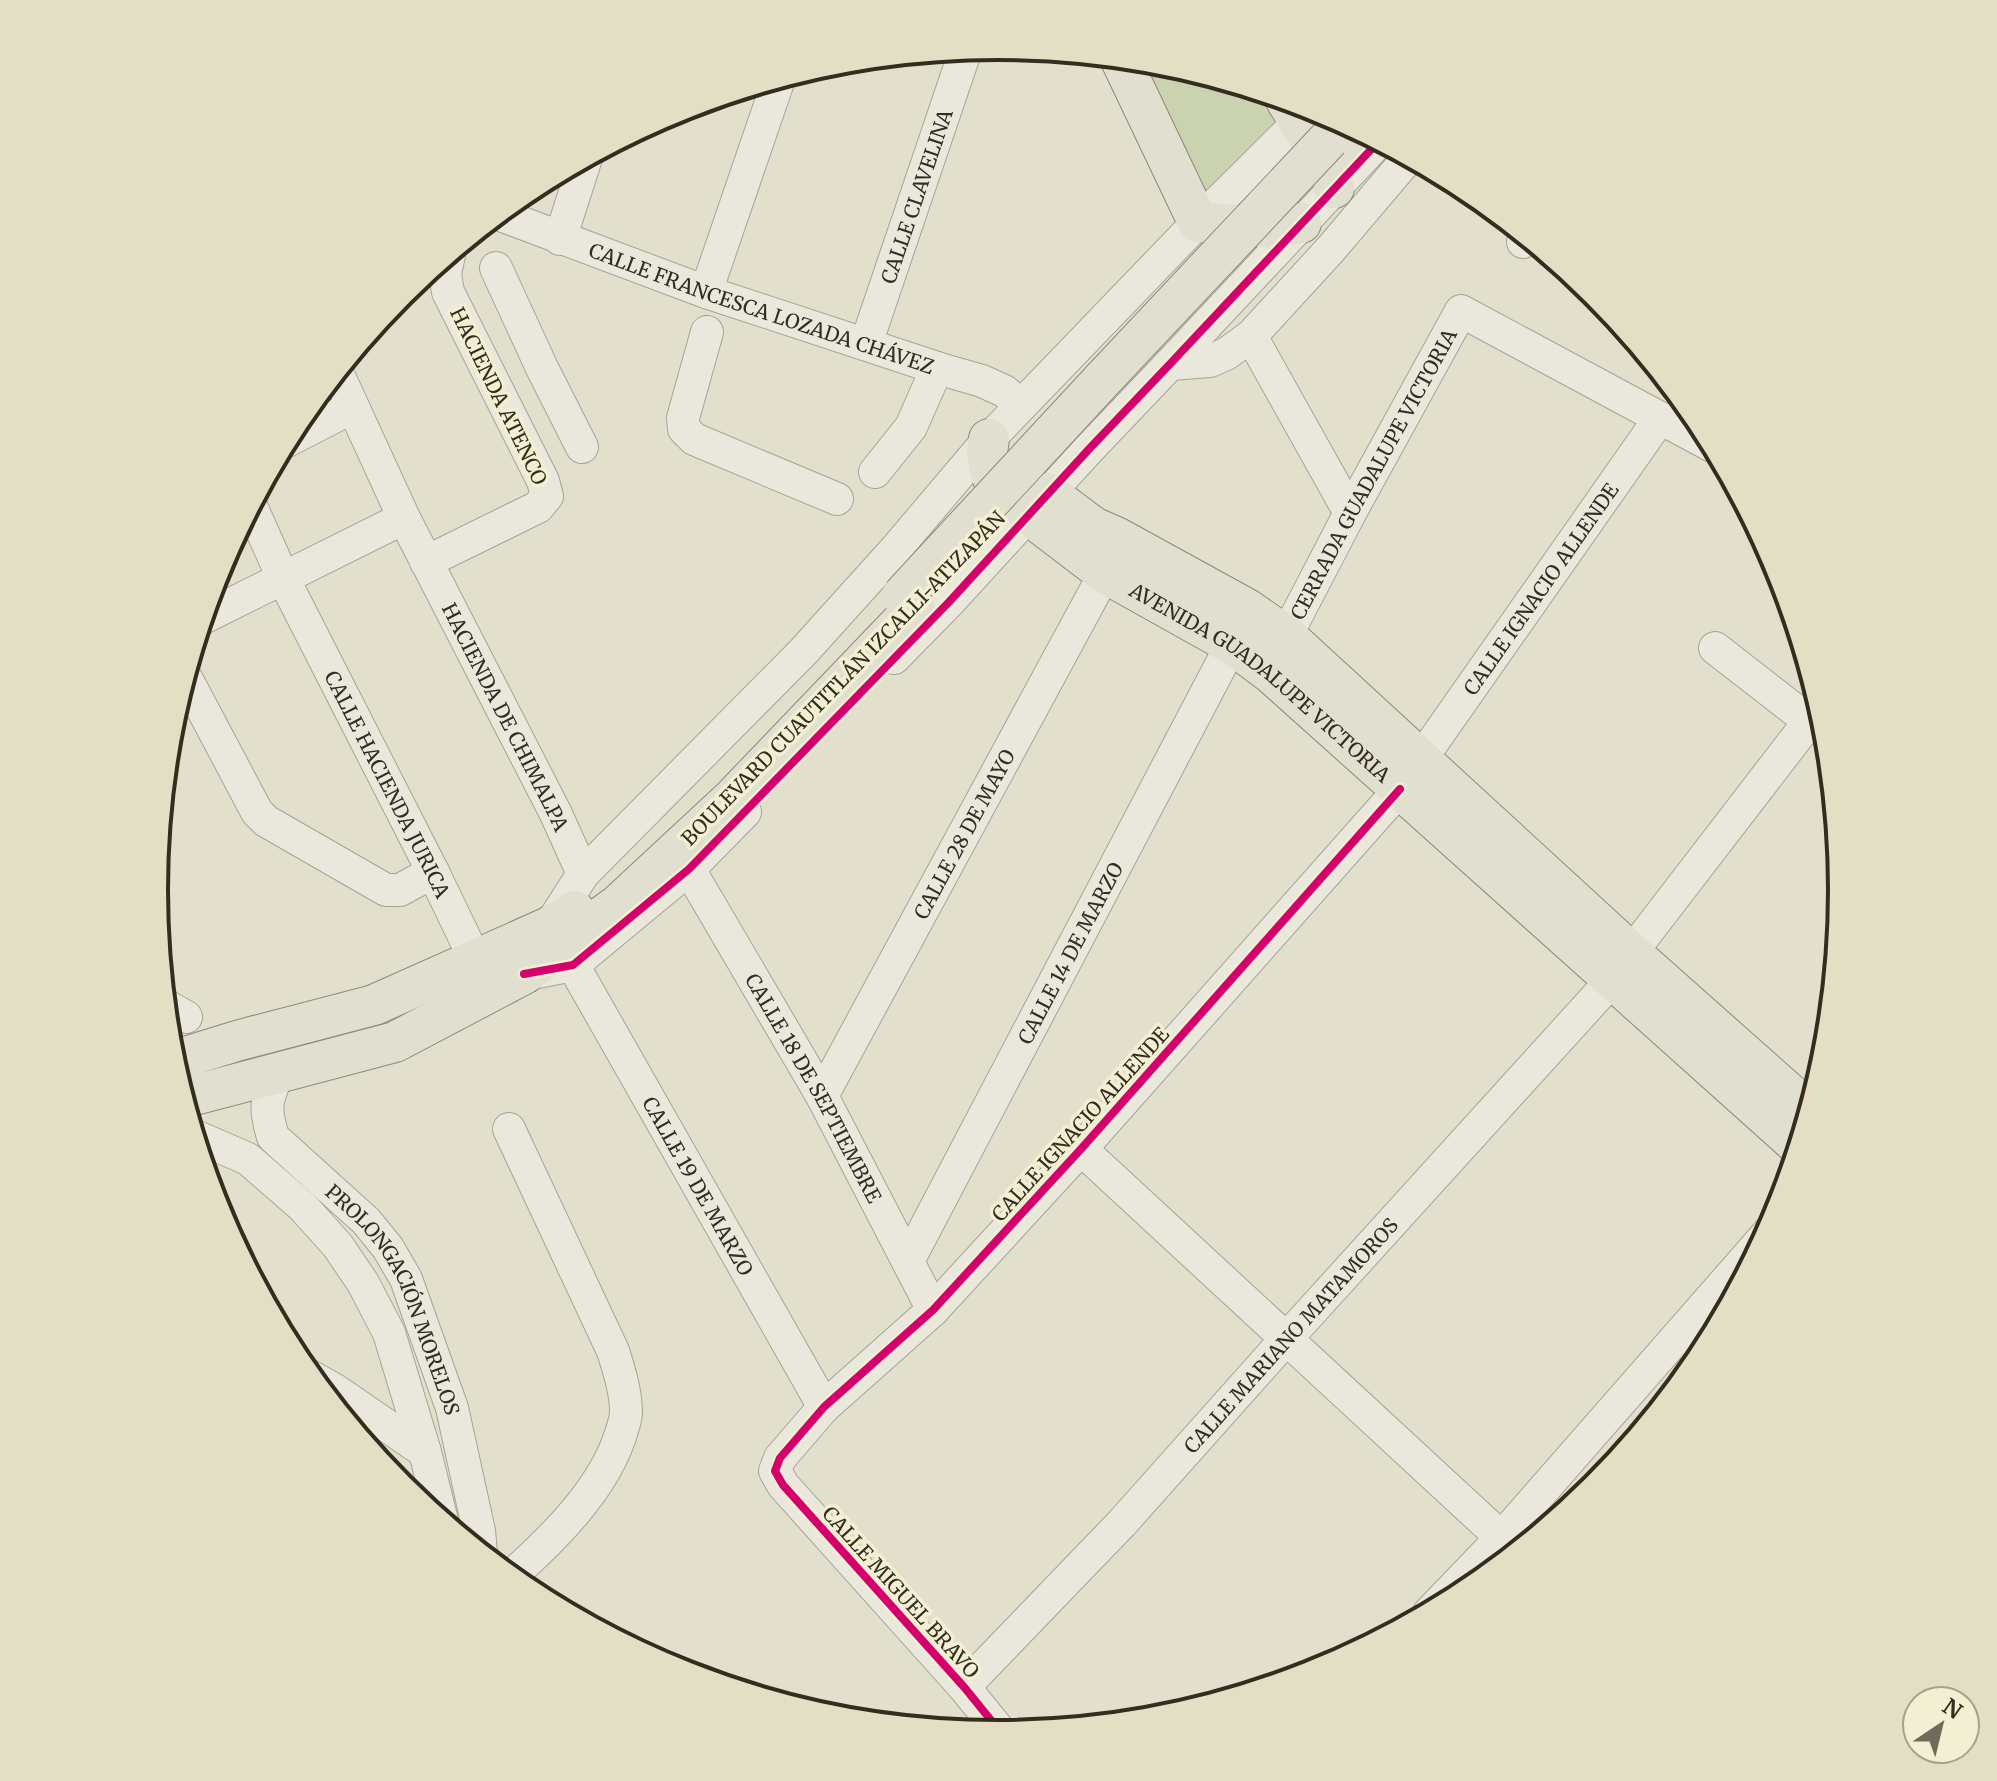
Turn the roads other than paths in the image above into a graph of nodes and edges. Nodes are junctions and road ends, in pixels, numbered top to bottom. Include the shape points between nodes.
1 (962, 61) edge
2 (1126, 70) edge
3 (775, 91) edge
4 (1294, 115) edge
5 (1303, 118) edge
6 (1336, 132) edge
7 (1353, 140) edge
8 (1371, 149) edge
9 (1402, 165) edge
10 (582, 172) edge
11 (1334, 188) junction
12 (511, 219) edge
13 (1198, 222) junction
14 (1301, 223) junction
15 (560, 239) junction
16 (496, 268) dead end
17 (446, 271) edge
18 (706, 292) junction
19 (707, 332) dead end
20 (1251, 336) junction
21 (866, 344) junction
22 (1170, 364) junction
23 (542, 368) junction
24 (937, 368) junction
25 (342, 383) edge
26 (498, 392) junction
27 (1021, 405) junction
28 (353, 407) junction
29 (1688, 427) edge
30 (1689, 428) edge
31 (307, 431) edge
32 (989, 439) junction
33 (582, 447) dead end
34 (875, 472) dead end
35 (837, 499) dead end
36 (1039, 503) junction
37 (1350, 513) junction
38 (256, 518) edge
39 (404, 518) junction
40 (426, 562) junction
41 (1105, 573) junction
42 (283, 578) junction
43 (217, 611) edge
44 (1286, 636) junction
45 (1232, 644) junction
46 (1715, 648) dead end
47 (193, 690) edge
48 (1809, 709) edge
49 (1811, 718) edge
50 (1411, 774) junction
51 (689, 869) junction
52 (433, 872) junction
53 (603, 890) junction
54 (573, 965) junction
55 (1622, 966) junction
56 (497, 975) junction
57 (185, 1057) edge
58 (278, 1073) junction
59 (194, 1095) edge
60 (822, 1096) junction
61 (1801, 1105) edge
62 (509, 1129) dead end
63 (1791, 1138) edge
64 (207, 1141) edge
65 (1081, 1149) junction
66 (908, 1261) junction
67 (1736, 1272) edge
68 (933, 1310) junction
69 (1287, 1338) junction
70 (336, 1391) edge
71 (824, 1407) junction
72 (425, 1452) junction
73 (775, 1471) joint
74 (437, 1502) edge
75 (480, 1538) edge
76 (1510, 1544) edge
77 (520, 1568) edge
78 (964, 1687) junction
79 (991, 1721) edge

1 - 21 street, CALLE CLAVELINA
2 - 13 main road
3 - 18 street
4 - 13 street
5 - 11 main road
6 - 53 main road, BOULEVARD CUAUTITLÁN IZCALLI-ATIZAPÁN, bridge via 719,790
7 - 53 main road, BOULEVARD CUAUTITLÁN IZCALLI-ATIZAPÁN via 742,789
8 - 11 street
9 - 20 street
10 - 15 street
11 - 14 street
12 - 15 street, CALLE FRANCESCA LOZADA CHÁVEZ
13 - 14 main road via 1273,228
13 - 27 street
14 - 22 street
15 - 18 street, CALLE FRANCESCA LOZADA CHÁVEZ
16 - 23 street
17 - 26 street, HACIENDA ATENCO via 448,292
18 - 21 street, CALLE FRANCESCA LOZADA CHÁVEZ
19 - 35 street via 684,429 694,439
20 - 22 street via 1210,361
20 - 37 street
21 - 24 street, CALLE FRANCESCA LOZADA CHÁVEZ
22 - 36 street
23 - 26 street
23 - 33 street
24 - 27 street, CALLE FRANCESCA LOZADA CHÁVEZ via 982,381
24 - 34 street via 911,427
25 - 28 street, HACIENDA DE CHIMALPA
26 - 40 street, HACIENDA ATENCO via 547,496 538,507
27 - 32 street
28 - 31 street
28 - 39 street, HACIENDA DE CHIMALPA
29 - 37 street, CERRADA GUADALUPE VICTORIA via 1461,311
30 - 50 street, CALLE IGNACIO ALLENDE
32 - 36 main road, AVENIDA GUADALUPE VICTORIA via 993,479
32 - 53 street
36 - 41 main road, AVENIDA GUADALUPE VICTORIA via 1066,545
36 - 44 main road, AVENIDA GUADALUPE VICTORIA via 1116,537
36 - 51 street
37 - 44 street, CERRADA GUADALUPE VICTORIA
38 - 42 street, CALLE HACIENDA JURICA
39 - 40 street, HACIENDA DE CHIMALPA
39 - 42 street
40 - 53 street, HACIENDA DE CHIMALPA via 560,823
41 - 45 main road, AVENIDA GUADALUPE VICTORIA
41 - 60 street, CALLE 28 DE MAYO
42 - 43 street
42 - 52 street, CALLE HACIENDA JURICA
44 - 50 main road, AVENIDA GUADALUPE VICTORIA
45 - 50 main road, AVENIDA GUADALUPE VICTORIA
45 - 66 street, CALLE 14 DE MARZO
46 - 48 street
47 - 52 street via 266,821 386,890 400,890
49 - 55 street, CALLE MARIANO MATAMOROS
50 - 55 main road, AVENIDA GUADALUPE VICTORIA
50 - 65 street, CALLE IGNACIO ALLENDE
51 - 54 street
51 - 60 street, CALLE 18 DE SEPTIEMBRE
52 - 56 street, CALLE HACIENDA JURICA
53 - 56 main road, BOULEVARD CUAUTITLÁN IZCALLI-ATIZAPÁN
53 - 56 main road, BOULEVARD CUAUTITLÁN IZCALLI-ATIZAPÁN via 549,927
54 - 56 street
54 - 71 street, CALLE 19 DE MARZO
55 - 61 main road, AVENIDA GUADALUPE VICTORIA
55 - 63 main road, AVENIDA GUADALUPE VICTORIA
55 - 69 street, CALLE MARIANO MATAMOROS
56 - 57 main road, BOULEVARD CUAUTITLÁN IZCALLI-ATIZAPÁN
56 - 58 main road, BOULEVARD CUAUTITLÁN IZCALLI-ATIZAPÁN via 395,1042
58 - 59 main road, BOULEVARD CUAUTITLÁN IZCALLI-ATIZAPÁN
58 - 75 street, PROLONGACIÓN MORELOS via 266,1100 273,1137 366,1221 406,1279 452,1408
60 - 66 street, CALLE 18 DE SEPTIEMBRE
62 - 77 street via 613,1351 627,1414 601,1476 571,1517
64 - 72 street, PROLONGACIÓN MORELOS via 248,1159 338,1246 389,1333
65 - 68 street, CALLE IGNACIO ALLENDE
65 - 69 street
66 - 68 street, CALLE 18 DE SEPTIEMBRE
67 - 76 street
68 - 71 street, CALLE IGNACIO ALLENDE
69 - 76 street
69 - 78 street, CALLE MARIANO MATAMOROS via 1122,1523
70 - 72 street
71 - 73 street, CALLE IGNACIO ALLENDE
72 - 74 street, PROLONGACIÓN MORELOS
73 - 78 street, CALLE MIGUEL BRAVO
78 - 79 street, CALLE MIGUEL BRAVO

